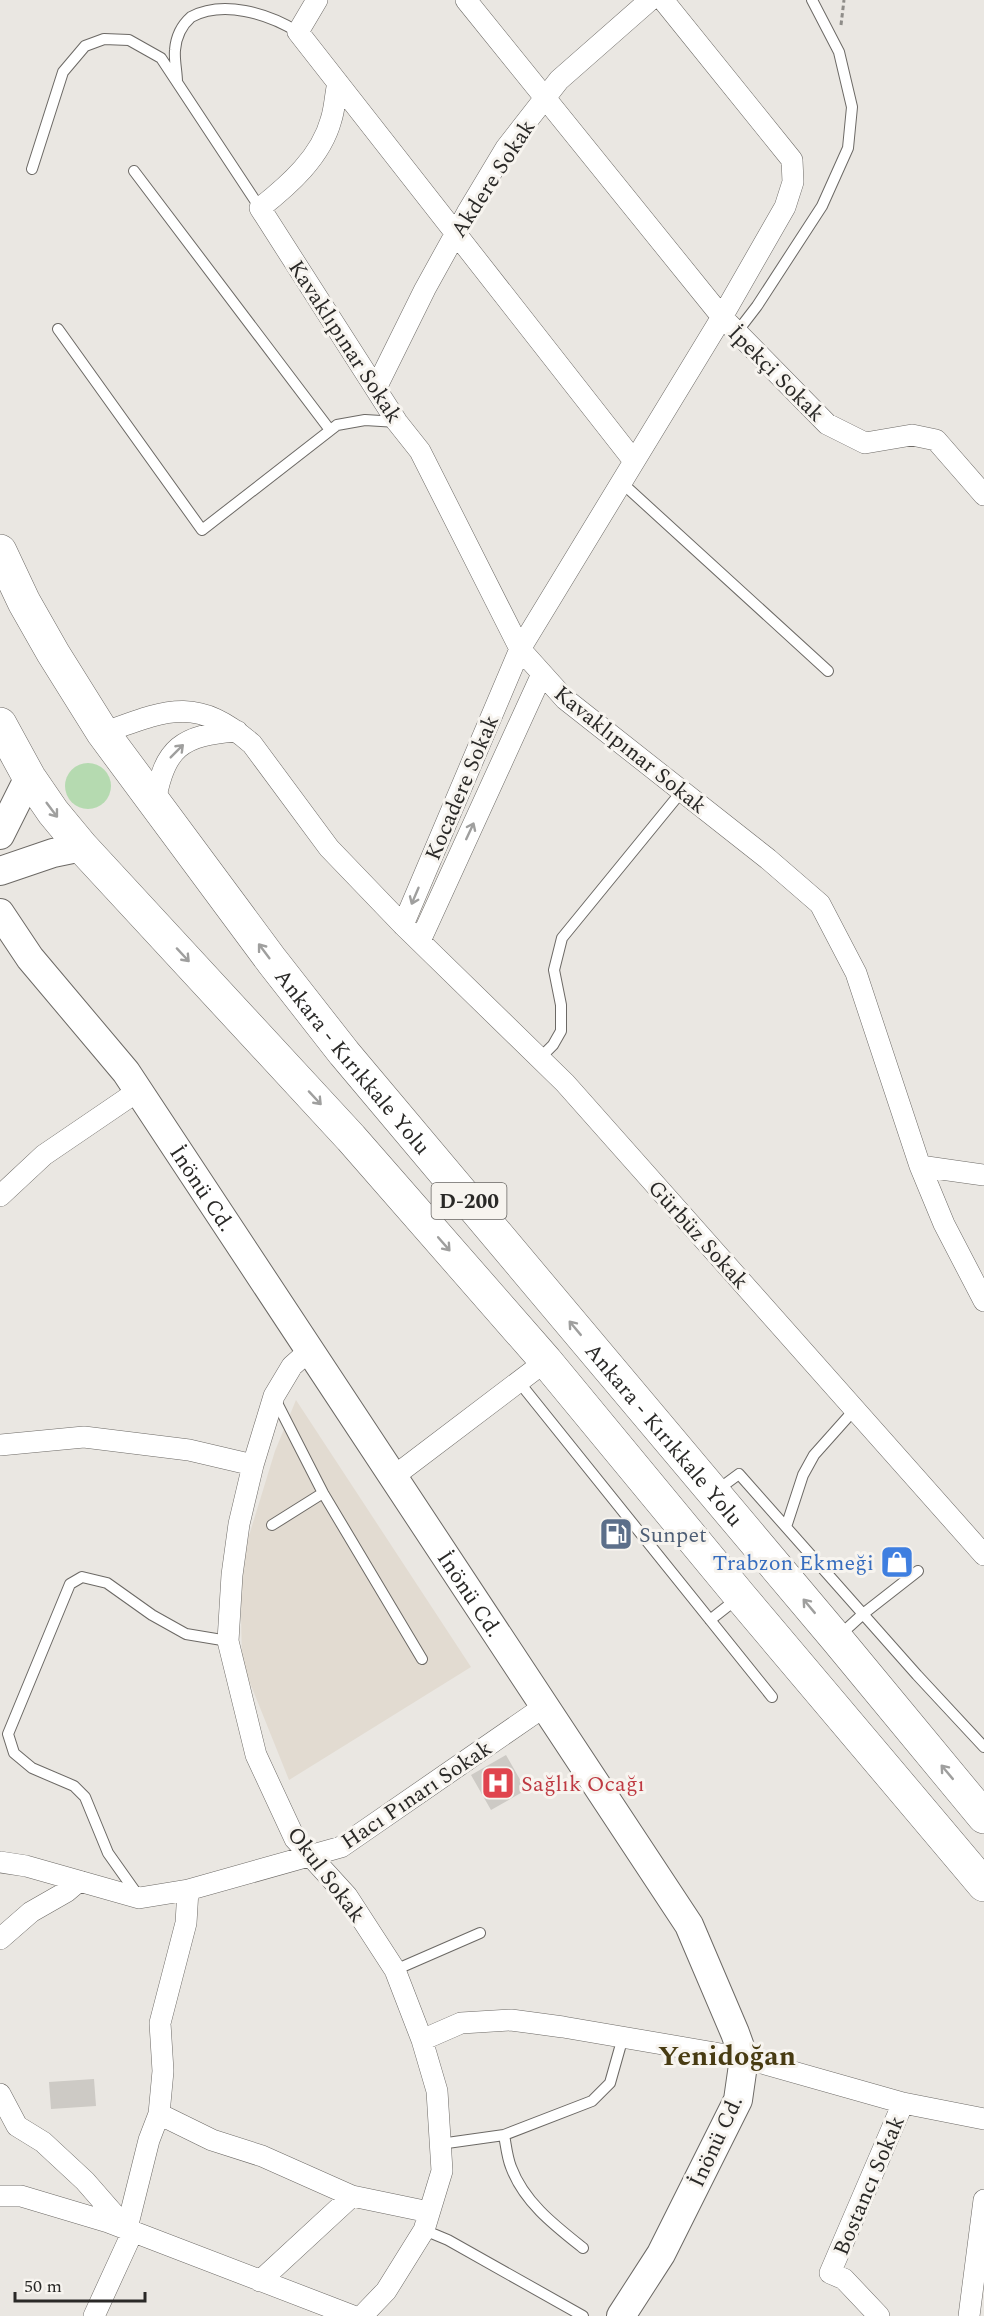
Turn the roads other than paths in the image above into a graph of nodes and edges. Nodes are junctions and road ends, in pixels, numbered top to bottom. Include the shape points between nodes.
1 (317, 0) edge
2 (466, 0) edge
3 (650, 0) edge
4 (663, 0) edge
5 (812, 0) edge
6 (298, 32) junction
7 (178, 83) junction
8 (338, 83) junction
9 (545, 98) junction
10 (32, 169) dead end
11 (134, 171) dead end
12 (260, 208) junction
13 (456, 234) junction
14 (722, 317) junction
15 (58, 329) dead end
16 (737, 332) junction
17 (376, 388) junction
18 (398, 422) junction
19 (330, 430) junction
20 (634, 461) junction
21 (621, 482) junction
22 (984, 495) edge
23 (0, 551) edge
24 (520, 649) junction
25 (828, 671) dead end
26 (542, 674) junction
27 (0, 724) edge
28 (237, 731) junction
29 (103, 733) junction
30 (29, 777) junction
31 (682, 791) junction
32 (155, 803) junction
33 (0, 836) edge
34 (82, 847) junction
35 (0, 871) edge
36 (0, 912) edge
37 (403, 925) junction
38 (420, 941) junction
39 (540, 1059) junction
40 (138, 1090) junction
41 (920, 1166) junction
42 (984, 1175) edge
43 (0, 1196) edge
44 (984, 1301) edge
45 (310, 1350) junction
46 (546, 1361) junction
47 (519, 1382) junction
48 (274, 1396) junction
49 (855, 1409) junction
50 (0, 1445) edge
51 (253, 1465) junction
52 (393, 1477) junction
53 (323, 1493) junction
54 (713, 1493) junction
55 (272, 1525) dead end
56 (786, 1527) junction
57 (984, 1555) edge
58 (918, 1571) dead end
59 (740, 1596) junction
60 (862, 1614) junction
61 (710, 1620) junction
62 (836, 1638) junction
63 (228, 1641) junction
64 (422, 1659) dead end
65 (772, 1697) dead end
66 (545, 1706) junction
67 (984, 1747) edge
68 (984, 1817) edge
69 (309, 1857) junction
70 (0, 1862) edge
71 (79, 1881) junction
72 (984, 1885) edge
73 (188, 1890) junction
74 (139, 1898) junction
75 (480, 1933) dead end
76 (0, 1939) edge
77 (395, 1970) junction
78 (622, 2037) junction
79 (422, 2040) junction
80 (744, 2058) junction
81 (0, 2094) edge
82 (903, 2103) junction
83 (159, 2114) junction
84 (984, 2119) edge
85 (504, 2135) junction
86 (440, 2144) junction
87 (0, 2196) edge
88 (352, 2196) junction
89 (984, 2200) edge
90 (426, 2221) junction
91 (130, 2230) junction
92 (583, 2248) dead end
93 (260, 2281) junction
94 (94, 2316) edge
95 (353, 2316) edge
96 (362, 2316) edge
97 (583, 2316) edge
98 (621, 2316) edge
99 (879, 2316) edge
100 (969, 2316) edge

1 - 6 street
2 - 9 street, İpekçi Sokak
3 - 9 street, Akdere Sokak via 559,80
4 - 14 street, Kocadere Sokak via 792,160 794,182 785,207
5 - 16 lane via 839,52 852,107 848,148 822,206
6 - 7 lane via 273,17 231,4 201,9 179,33 175,49
6 - 8 street
7 - 10 lane via 161,58 129,40 104,39 85,46 63,72
7 - 12 lane
8 - 12 street via 331,122 311,160
8 - 13 street
9 - 13 street, Akdere Sokak via 507,148
9 - 14 street, İpekçi Sokak
11 - 19 lane
12 - 17 street, Kavaklıpınar Sokak
13 - 17 street, Akdere Sokak
13 - 20 street
14 - 16 street, İpekçi Sokak
14 - 20 street, Kocadere Sokak
15 - 19 lane via 202,530
16 - 22 street, İpekçi Sokak via 827,424 865,443 912,435 936,440
17 - 18 street, Kavaklıpınar Sokak
18 - 19 lane via 365,420 337,424
18 - 24 street, Kavaklıpınar Sokak via 420,451
20 - 21 street, Kocadere Sokak
21 - 24 street, Kocadere Sokak
21 - 25 lane
23 - 29 highway, Ankara - Kırıkkale Yolu / D-200 via 52,653
24 - 26 street, Kavaklıpınar Sokak
24 -> 37 street, Kocadere Sokak
26 - 31 street, Kavaklıpınar Sokak via 565,699
38 -> 26 street, Kocadere Sokak
27 - 30 highway, Ankara - Kırıkkale Yolu / D-200
28 - 29 street, Gürbüz Sokak via 214,717 176,710
32 -> 28 street via 162,771 177,748 207,733
28 - 37 street, Gürbüz Sokak via 252,744 329,848
29 - 32 highway, Ankara - Kırıkkale Yolu / D-200
30 - 33 street
30 -> 34 highway, Ankara - Kırıkkale Yolu / D-200
31 - 39 lane via 562,938 554,970 561,1031
31 - 41 street, Kavaklıpınar Sokak via 820,904 856,973
54 -> 32 highway, Ankara - Kırıkkale Yolu / D-200 via 344,1053
34 - 35 street
34 -> 46 highway, Ankara - Kırıkkale Yolu / D-200 via 351,1138
36 - 40 street, İnönü Cd. via 30,958
37 - 38 street, Gürbüz Sokak
38 - 39 street, Gürbüz Sokak
39 - 49 street, Gürbüz Sokak
40 - 43 street via 44,1155
40 - 45 street, İnönü Cd.
41 - 42 street
41 - 44 street, Kavaklıpınar Sokak via 944,1224
45 - 48 street, Okul Sokak via 292,1366
45 - 52 street, İnönü Cd.
46 - 47 street
46 - 59 highway, Ankara - Kırıkkale Yolu / D-200
47 - 52 street
47 - 61 lane
48 - 51 street, Okul Sokak
48 - 53 lane
49 - 56 lane via 814,1455 803,1474
49 - 57 street, Gürbüz Sokak
50 - 51 street via 84,1437 189,1450
51 - 63 street, Okul Sokak via 232,1575
52 - 66 street, İnönü Cd.
53 - 55 lane
53 - 64 lane
54 - 56 lane via 739,1474
62 -> 54 highway, Ankara - Kırıkkale Yolu / D-200
56 - 60 lane
58 - 60 lane
59 - 61 lane
59 - 72 highway, Ankara - Kırıkkale Yolu / D-200
60 - 62 lane
60 - 67 lane
61 - 65 lane
68 -> 62 highway, Ankara - Kırıkkale Yolu / D-200
63 - 69 street, Okul Sokak via 256,1755 295,1839
63 - 74 lane via 186,1634 108,1583 82,1577 70,1584 8,1734 14,1753 32,1768 74,1786 85,1797 108,1853
66 - 69 street, Hacı Pınarı Sokak via 341,1847
66 - 80 street, İnönü Cd. via 689,1925
69 - 73 street, Hacı Pınarı Sokak
69 - 77 street, Okul Sokak via 347,1896
70 - 71 street, Hacı Pınarı Sokak
71 - 74 street, Hacı Pınarı Sokak
71 - 76 street via 31,1912
73 - 74 street, Hacı Pınarı Sokak
73 - 83 street via 186,1923 160,2023 163,2072
75 - 77 lane
77 - 79 street, Okul Sokak
78 - 79 street via 511,2020 461,2023
78 - 80 street
78 - 85 lane via 610,2083 592,2101
79 - 86 street, Okul Sokak via 437,2091
80 - 82 street
80 - 98 street, İnönü Cd. via 738,2100 661,2254
81 - 91 street via 17,2126 43,2142
82 - 84 street
82 - 99 street, Bostancı Sokak via 831,2273 844,2279
83 - 88 street via 212,2140 262,2156
83 - 91 street via 149,2140
85 - 86 lane
85 - 92 lane via 519,2186 548,2220
86 - 90 street, Okul Sokak via 442,2171
87 - 91 street via 21,2196
88 - 90 street
88 - 93 street
89 - 100 street
90 - 96 street, Okul Sokak via 386,2291
90 - 97 lane via 448,2241
91 - 93 street
91 - 94 street
93 - 95 street

